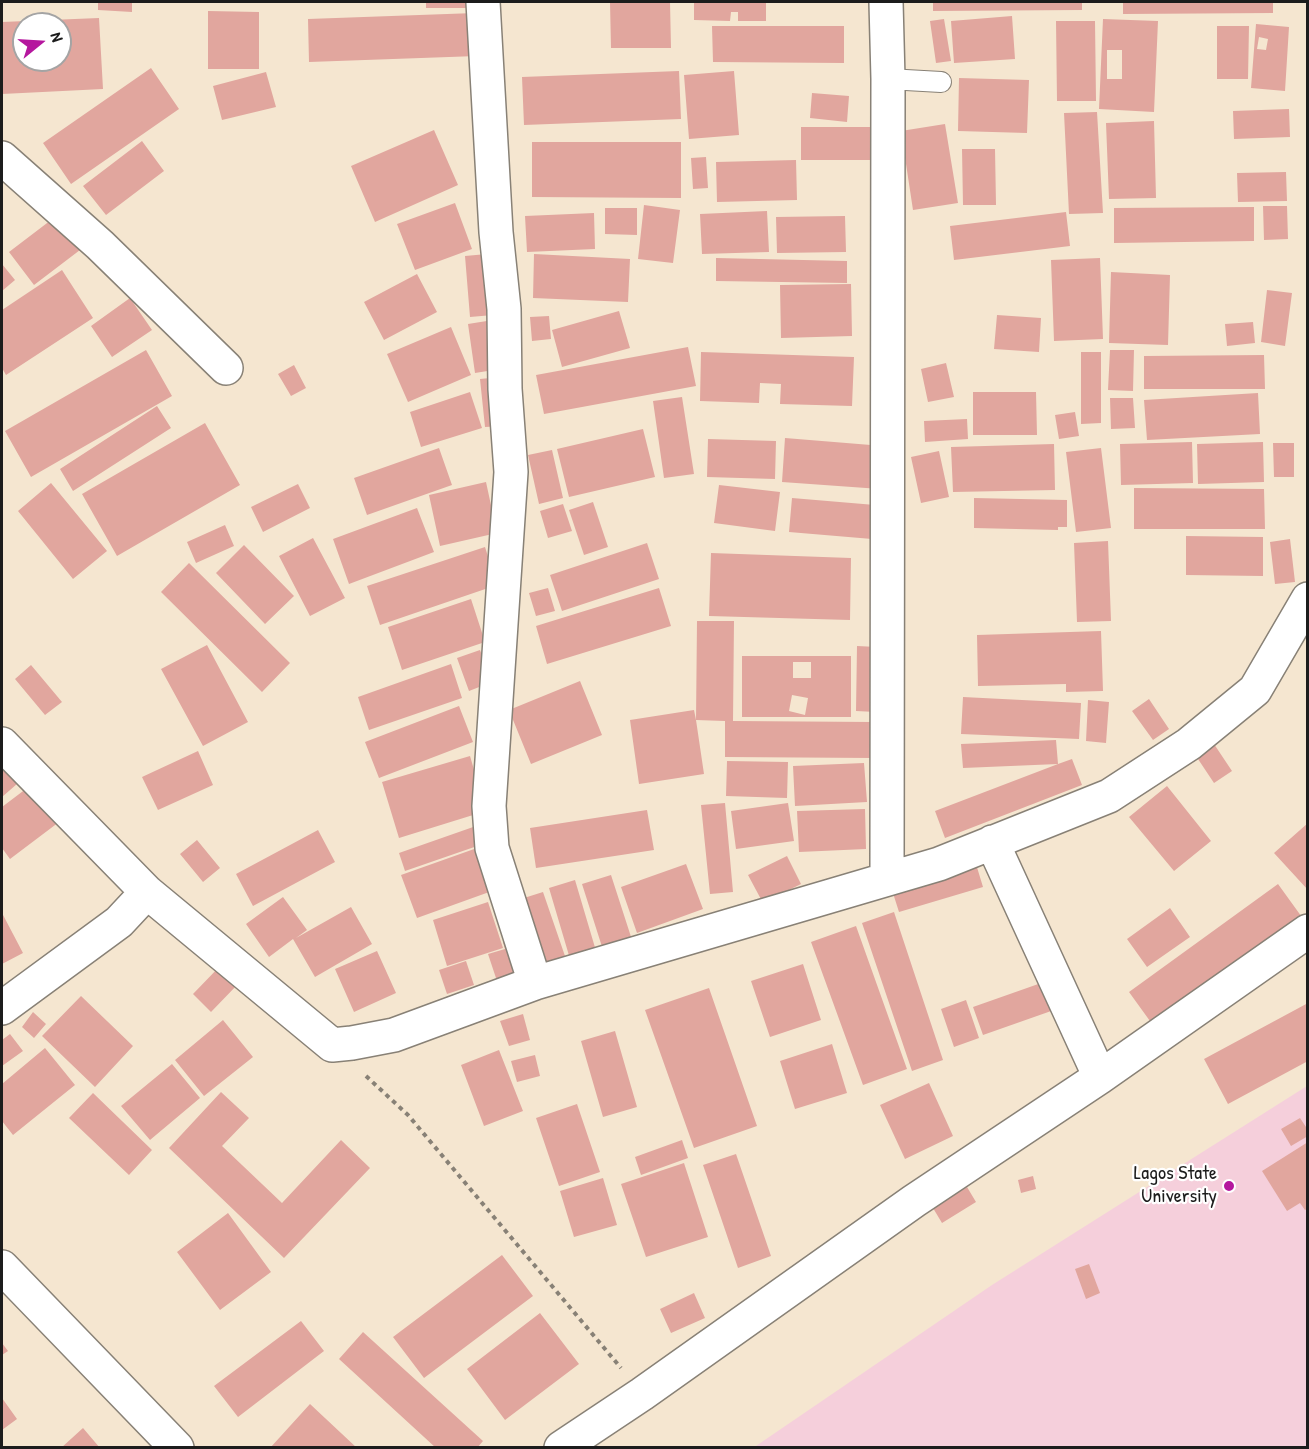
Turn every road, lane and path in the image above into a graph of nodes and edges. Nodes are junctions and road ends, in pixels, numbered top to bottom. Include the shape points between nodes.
1 (483, 2) edge
2 (886, 2) edge
3 (888, 79) junction
4 (941, 82) dead end
5 (2, 158) edge
6 (226, 368) dead end
7 (1308, 599) edge
8 (2, 744) edge
9 (992, 843) junction
10 (887, 878) junction
11 (147, 892) junction
12 (1308, 931) edge
13 (535, 983) junction
14 (2, 1008) edge
15 (332, 1045) junction
16 (1100, 1077) junction
17 (2, 1267) edge
18 (642, 1394) junction
19 (177, 1448) edge
20 (561, 1448) edge

1 - 13 street via 511,472 489,806 492,848
2 - 3 street
3 - 4 lane
3 - 10 street
5 - 6 street via 100,245
7 - 9 street via 1255,690 1189,744 1109,796
8 - 11 street
9 - 10 street via 939,864
9 - 16 street
10 - 13 street
11 - 14 street via 119,922
11 - 15 street
12 - 16 street
13 - 15 street via 394,1035
15 - 18 path via 408,1115
16 - 18 street via 914,1201
17 - 19 street
18 - 20 street

